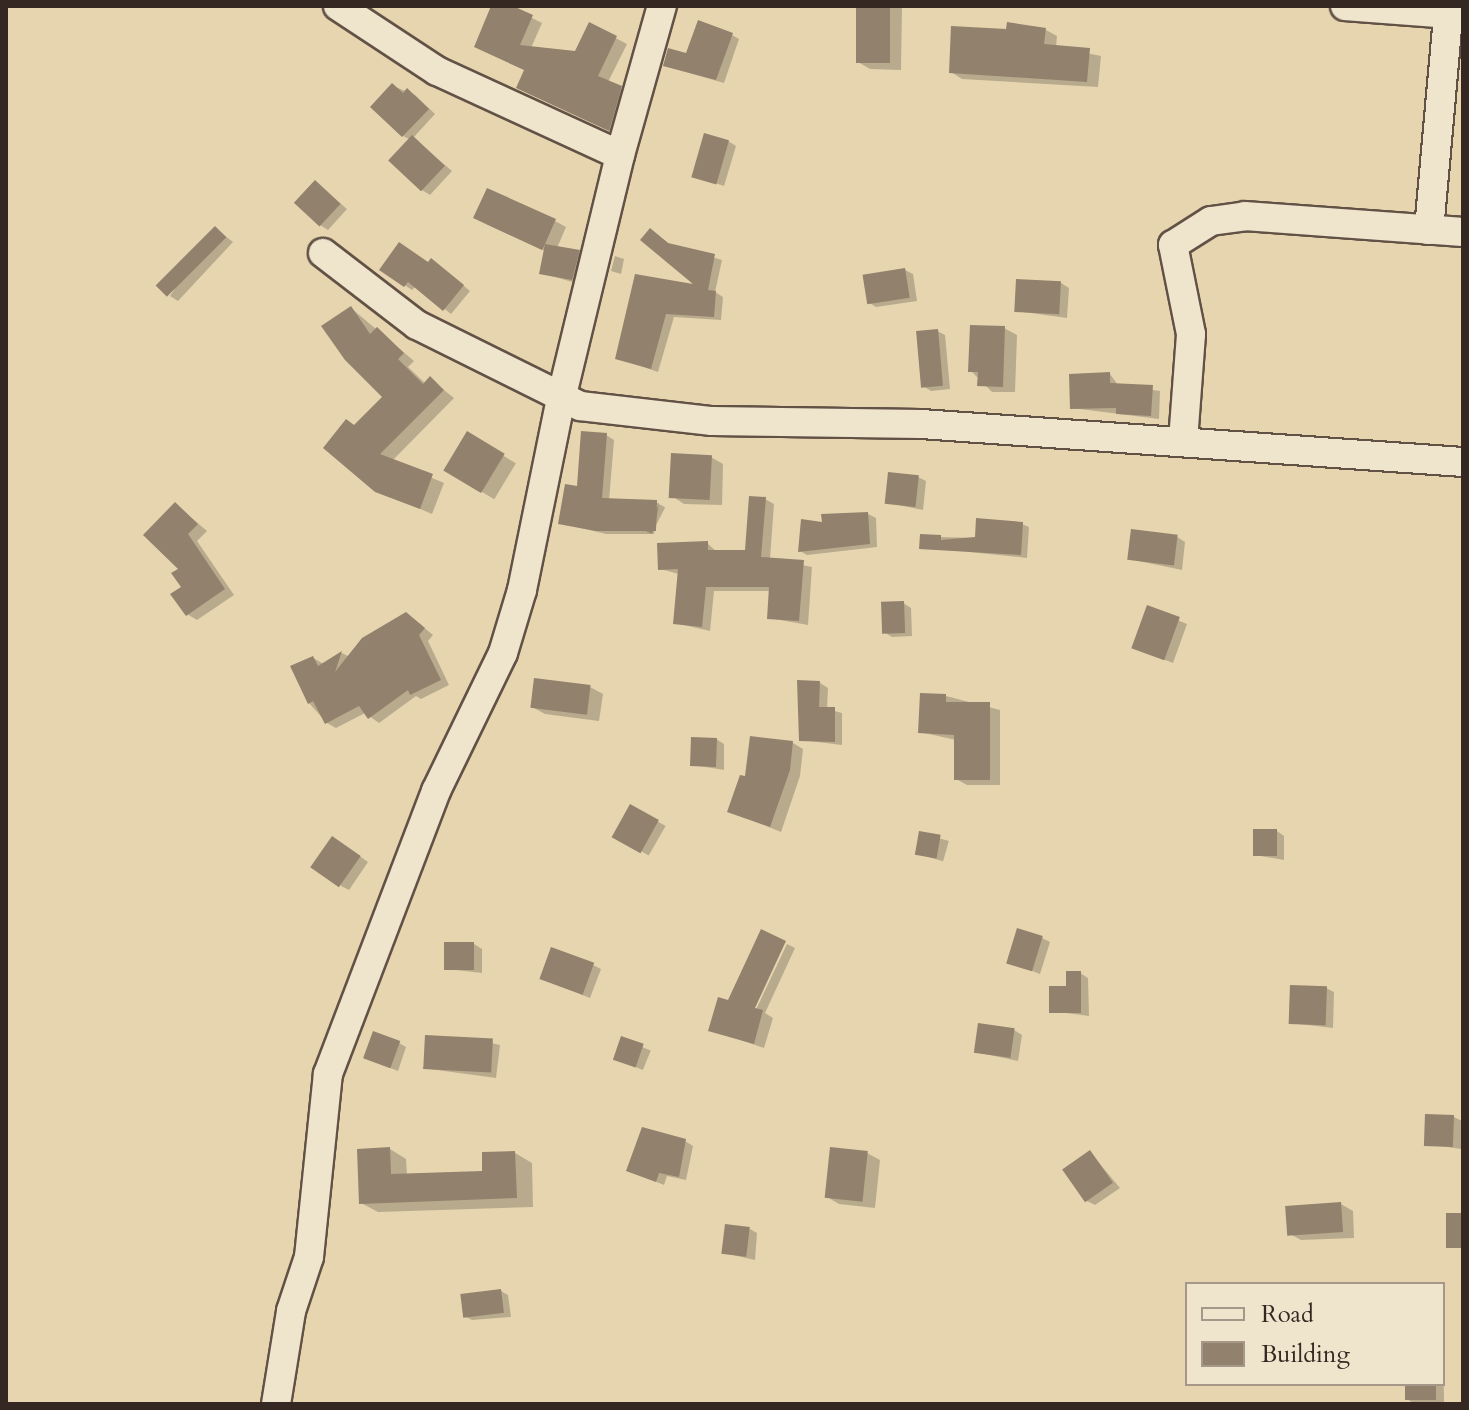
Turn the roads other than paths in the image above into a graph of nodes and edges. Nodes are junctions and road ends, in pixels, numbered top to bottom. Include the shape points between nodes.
1 (338, 6) edge
2 (662, 6) edge
3 (1345, 6) edge
4 (1450, 10) edge
5 (620, 155) junction
6 (1429, 230) junction
7 (1463, 232) edge
8 (323, 253) dead end
9 (561, 399) junction
10 (1183, 441) junction
11 (1463, 462) edge
12 (276, 1404) edge

1 - 5 street via 437,71
2 - 5 street
3 - 4 street
4 - 6 street
5 - 9 street
6 - 7 street
6 - 10 street via 1245,216 1211,221 1173,245 1191,334
8 - 9 street via 417,325
9 - 10 street via 580,406 712,421 921,424
9 - 12 street via 522,590 503,653 436,791 328,1074 309,1257 291,1311
10 - 11 street

